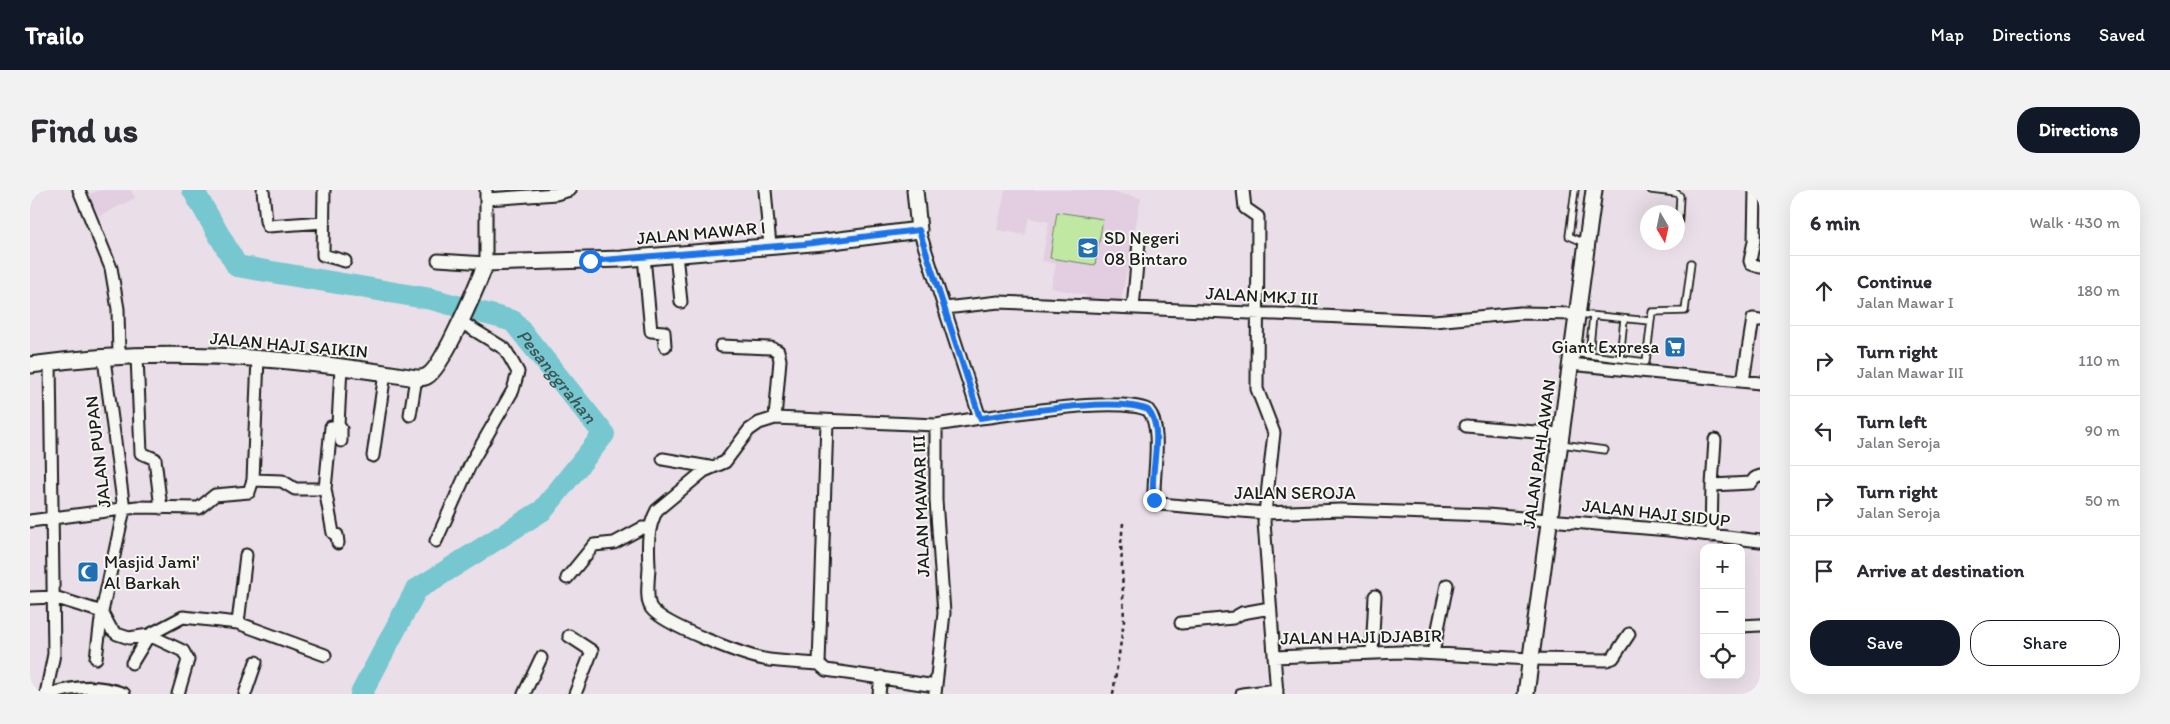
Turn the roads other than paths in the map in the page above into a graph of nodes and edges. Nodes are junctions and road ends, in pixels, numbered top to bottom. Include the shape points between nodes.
1 (79, 190) edge
2 (263, 190) edge
3 (324, 190) edge
4 (570, 190) edge
5 (764, 190) edge
6 (915, 190) edge
7 (1243, 190) edge
8 (1575, 190) edge
9 (1594, 190) edge
10 (1651, 190) edge
11 (487, 195) edge
12 (1757, 198) edge
13 (1680, 205) edge
14 (324, 222) junction
15 (919, 230) junction
16 (1139, 242) dead end
17 (1586, 244) junction
18 (770, 246) junction
19 (676, 254) junction
20 (644, 257) junction
21 (438, 260) dead end
22 (345, 261) dead end
23 (486, 263) junction
24 (1690, 263) dead end
25 (1760, 267) edge
26 (680, 302) dead end
27 (945, 308) junction
28 (1133, 308) junction
29 (1257, 313) junction
30 (1577, 314) junction
31 (1593, 316) junction
32 (1624, 318) junction
33 (462, 319) junction
34 (1760, 320) edge
35 (1650, 321) junction
36 (665, 346) dead end
37 (721, 346) dead end
38 (1589, 355) junction
39 (138, 356) junction
40 (112, 358) junction
41 (258, 358) junction
42 (1571, 358) junction
43 (1620, 358) junction
44 (50, 362) junction
45 (30, 365) edge
46 (341, 366) junction
47 (385, 373) junction
48 (416, 378) junction
49 (1743, 381) junction
50 (1760, 383) edge
51 (410, 415) dead end
52 (775, 418) junction
53 (980, 418) junction
54 (827, 422) junction
55 (936, 425) junction
56 (339, 426) junction
57 (1466, 426) dead end
58 (1560, 439) junction
59 (1715, 440) dead end
60 (341, 441) dead end
61 (1605, 450) dead end
62 (373, 456) dead end
63 (663, 458) dead end
64 (709, 467) junction
65 (1760, 476) edge
66 (253, 480) junction
67 (1712, 485) junction
68 (324, 489) junction
69 (162, 508) junction
70 (124, 510) junction
71 (1265, 513) junction
72 (52, 518) junction
73 (1549, 519) junction
74 (30, 521) edge
75 (650, 528) junction
76 (1712, 536) junction
77 (436, 541) dead end
78 (1760, 541) edge
79 (338, 543) dead end
80 (246, 554) dead end
81 (567, 578) dead end
82 (1447, 585) dead end
83 (1375, 596) dead end
84 (54, 597) junction
85 (30, 598) edge
86 (1270, 608) junction
87 (102, 612) junction
88 (238, 623) junction
89 (1181, 623) dead end
90 (1745, 626) edge
91 (1760, 626) edge
92 (1629, 634) dead end
93 (149, 635) junction
94 (569, 636) dead end
95 (1372, 653) junction
96 (1433, 653) junction
97 (325, 655) dead end
98 (1274, 656) junction
99 (96, 658) dead end
100 (541, 658) dead end
101 (1530, 659) junction
102 (256, 662) dead end
103 (132, 663) dead end
104 (819, 664) junction
105 (881, 677) junction
106 (935, 690) edge
107 (1277, 692) edge
108 (46, 694) edge
109 (52, 694) edge
110 (124, 694) edge
111 (178, 694) edge
112 (245, 694) edge
113 (524, 694) edge
114 (575, 694) edge
115 (879, 694) edge
116 (1242, 694) edge
117 (1526, 694) edge

1 - 40 street, JALAN PUPAN via 111,268 118,309
2 - 14 street via 268,226
3 - 14 street
4 - 11 street via 556,194
5 - 18 street
6 - 15 street
7 - 29 street, JALAN HAJI DJABIR via 1245,208 1258,217
8 - 17 lane via 1569,236
9 - 17 street, JALAN PAHLAWAN
10 - 13 lane via 1676,193 1680,196
11 - 23 street
12 - 25 street via 1750,261
14 - 22 street via 323,255
15 - 18 street, JALAN MAWAR I
15 - 27 street
16 - 28 street
17 - 30 street, JALAN PAHLAWAN
18 - 19 street, JALAN MAWAR I
19 - 20 street, JALAN MAWAR I
19 - 26 street
20 - 23 street, JALAN MAWAR I
20 - 36 street via 651,331 664,332
21 - 23 street
23 - 33 street
24 - 35 lane via 1685,312 1654,312
27 - 28 street, JALAN MKJ III via 999,302
27 - 53 street
28 - 29 street, JALAN MKJ III
29 - 30 street, JALAN MKJ III via 1434,321 1520,313
29 - 71 street, JALAN HAJI DJABIR via 1257,388 1274,433
30 - 31 lane
30 - 42 street, JALAN PAHLAWAN
31 - 32 lane
31 - 38 lane
32 - 35 lane
32 - 43 lane
33 - 48 street via 435,369 427,376
33 - 77 street via 505,349 518,372 513,390 471,464
34 - 49 street via 1753,319
35 - 43 lane via 1646,362
37 - 52 street via 778,351
38 - 42 lane
38 - 43 lane
39 - 40 street, JALAN HAJI SAIKIN
39 - 41 street, JALAN HAJI SAIKIN
39 - 69 street via 141,453 155,459
40 - 44 street, JALAN HAJI SAIKIN
40 - 70 street, JALAN PUPAN
41 - 46 street, JALAN HAJI SAIKIN
41 - 66 street
42 - 49 street
42 - 58 street, JALAN PAHLAWAN
44 - 45 street, JALAN HAJI SAIKIN
44 - 72 street
46 - 47 street, JALAN HAJI SAIKIN
46 - 56 street
47 - 48 street, JALAN HAJI SAIKIN
47 - 62 street
48 - 51 street
49 - 50 street
52 - 54 street
52 - 64 street via 754,426 726,462
53 - 55 street, JALAN MAWAR III
53 - 71 street, JALAN SEROJA via 1070,407 1142,407 1150,412 1155,423 1153,494 1157,503
54 - 55 street
54 - 104 street
55 - 106 street, JALAN MAWAR III via 937,509 944,613
56 - 60 street
56 - 68 street via 331,427
57 - 58 street
58 - 61 lane
58 - 73 street, JALAN PAHLAWAN
59 - 67 street
63 - 64 street
64 - 75 street via 657,510
65 - 67 street via 1751,483
66 - 68 street via 282,480 295,489
66 - 69 street via 249,492 215,496 199,508
67 - 76 street
68 - 79 street via 332,533 337,535
69 - 70 street
70 - 72 street
70 - 87 street, JALAN PUPAN
71 - 73 street, JALAN SEROJA via 1394,511
71 - 86 street, JALAN HAJI DJABIR
72 - 74 street
72 - 84 street
73 - 76 street, JALAN HAJI SIDUP
73 - 101 street, JALAN PAHLAWAN
75 - 81 street via 642,528 614,543 594,545
75 - 104 street, JALAN MAWAR III via 649,602 657,613 674,624 742,653 768,660
76 - 78 street, JALAN HAJI SIDUP
80 - 88 street
82 - 96 street
83 - 95 street
84 - 85 street
84 - 87 street
84 - 108 street via 54,654
86 - 89 street via 1242,613 1234,618
86 - 98 street, JALAN HAJI DJABIR
87 - 93 street via 117,634 129,638
87 - 99 street, JALAN PUPAN
88 - 93 street via 183,616
88 - 97 street
90 - 91 street
92 - 101 street, JALAN HAJI DJABIR via 1610,660
93 - 103 street
93 - 111 street via 187,655
94 - 114 street via 592,651
95 - 96 street, JALAN HAJI DJABIR
95 - 98 street, JALAN HAJI DJABIR
96 - 101 street, JALAN HAJI DJABIR
98 - 107 street
100 - 113 street
101 - 117 street, JALAN PAHLAWAN
102 - 112 street
104 - 105 street, JALAN MAWAR III via 826,670
105 - 106 street, JALAN MAWAR III
105 - 115 street
107 - 116 street
109 - 110 street via 92,686

